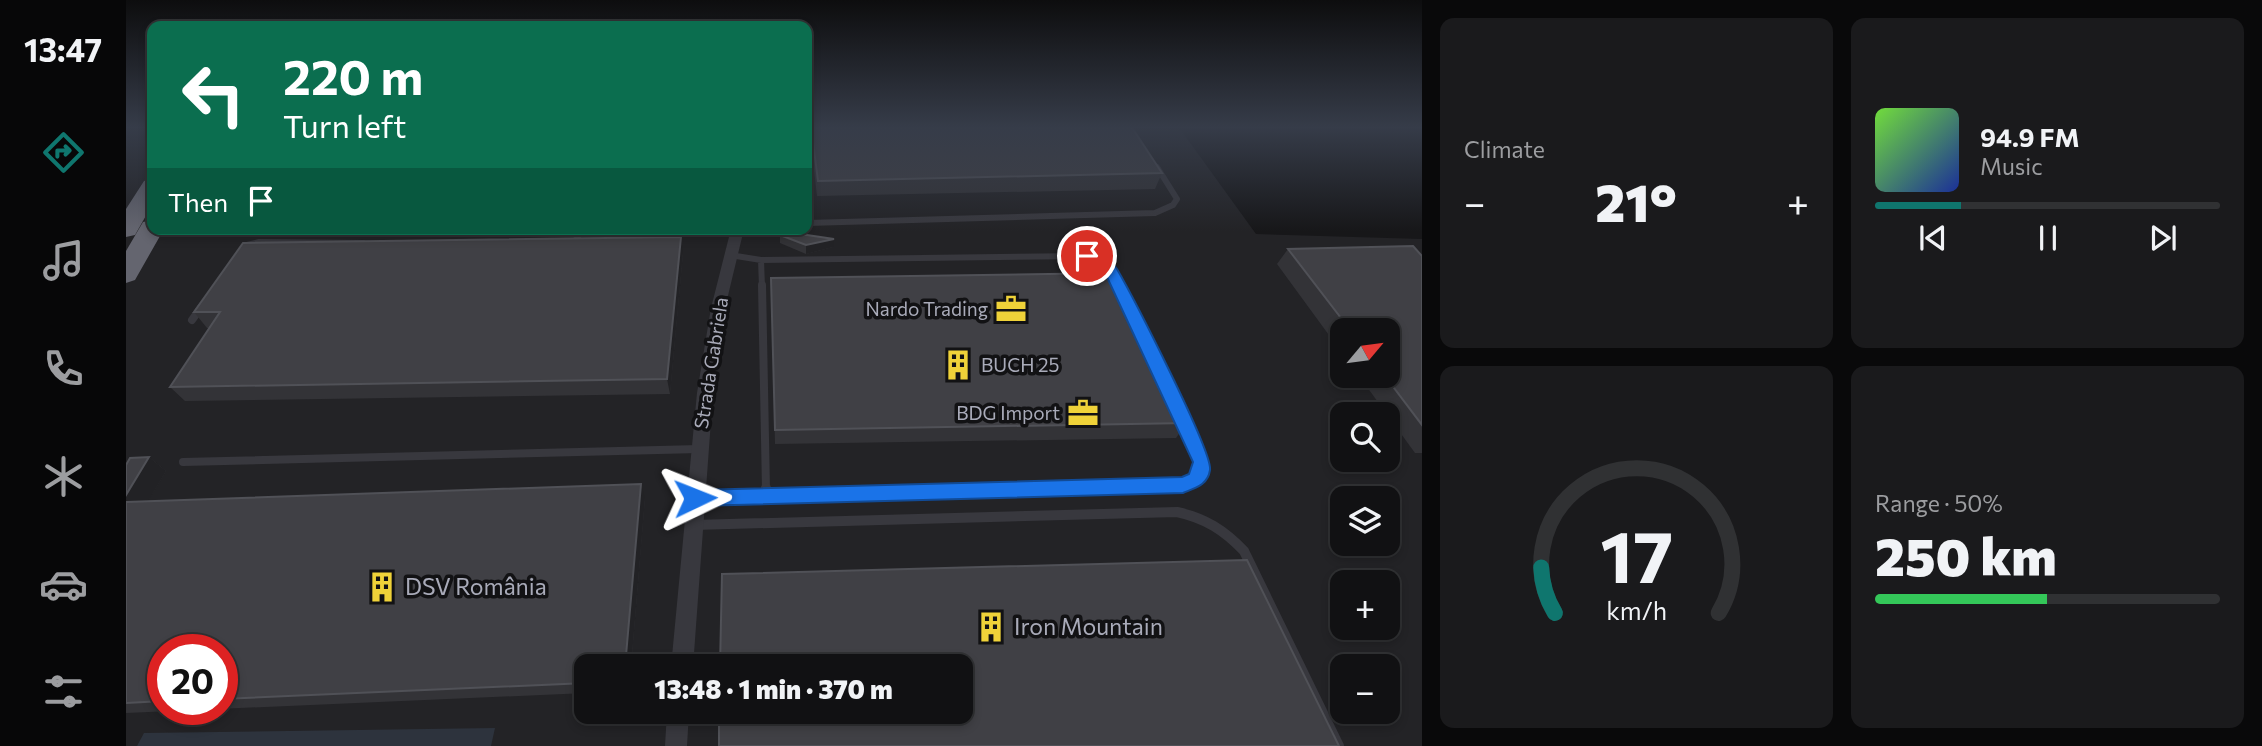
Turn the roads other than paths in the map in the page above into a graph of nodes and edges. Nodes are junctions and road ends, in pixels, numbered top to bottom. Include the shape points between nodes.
1 (1154, 161) edge
2 (147, 185) edge
3 (147, 194) edge
4 (126, 217) edge
5 (812, 223) edge
6 (126, 229) edge
7 (148, 235) edge
8 (579, 235) edge
9 (736, 235) edge
10 (369, 244) edge
11 (242, 248) edge
12 (556, 248) edge
13 (730, 255) junction
14 (761, 260) junction
15 (126, 274) edge
16 (1118, 285) edge
17 (206, 300) edge
18 (192, 320) edge
19 (1180, 411) edge
20 (699, 449) junction
21 (183, 462) dead end
22 (766, 496) junction
23 (695, 498) junction
24 (692, 525) junction
25 (683, 654) edge
26 (677, 724) edge
27 (676, 746) edge
28 (1339, 746) edge

1 - 5 lane via 1177,199 1154,213
2 - 4 highway
3 - 6 highway
7 - 15 highway
8 - 12 lane via 570,248
9 - 13 street, Strada Gabriela
10 - 11 lane via 260,242
13 - 14 lane
13 - 20 street, Strada Gabriela via 712,342
14 - 16 lane via 1087,256 1106,265
14 - 22 lane
17 - 18 lane
19 - 22 lane via 1202,462 1201,474 1183,485
20 - 21 lane
20 - 23 street, Strada Gabriela
22 - 23 lane
23 - 24 street, Strada Gabriela
24 - 25 street, Strada Gabriela
24 - 28 lane via 1194,515 1228,534 1244,551
26 - 27 street

